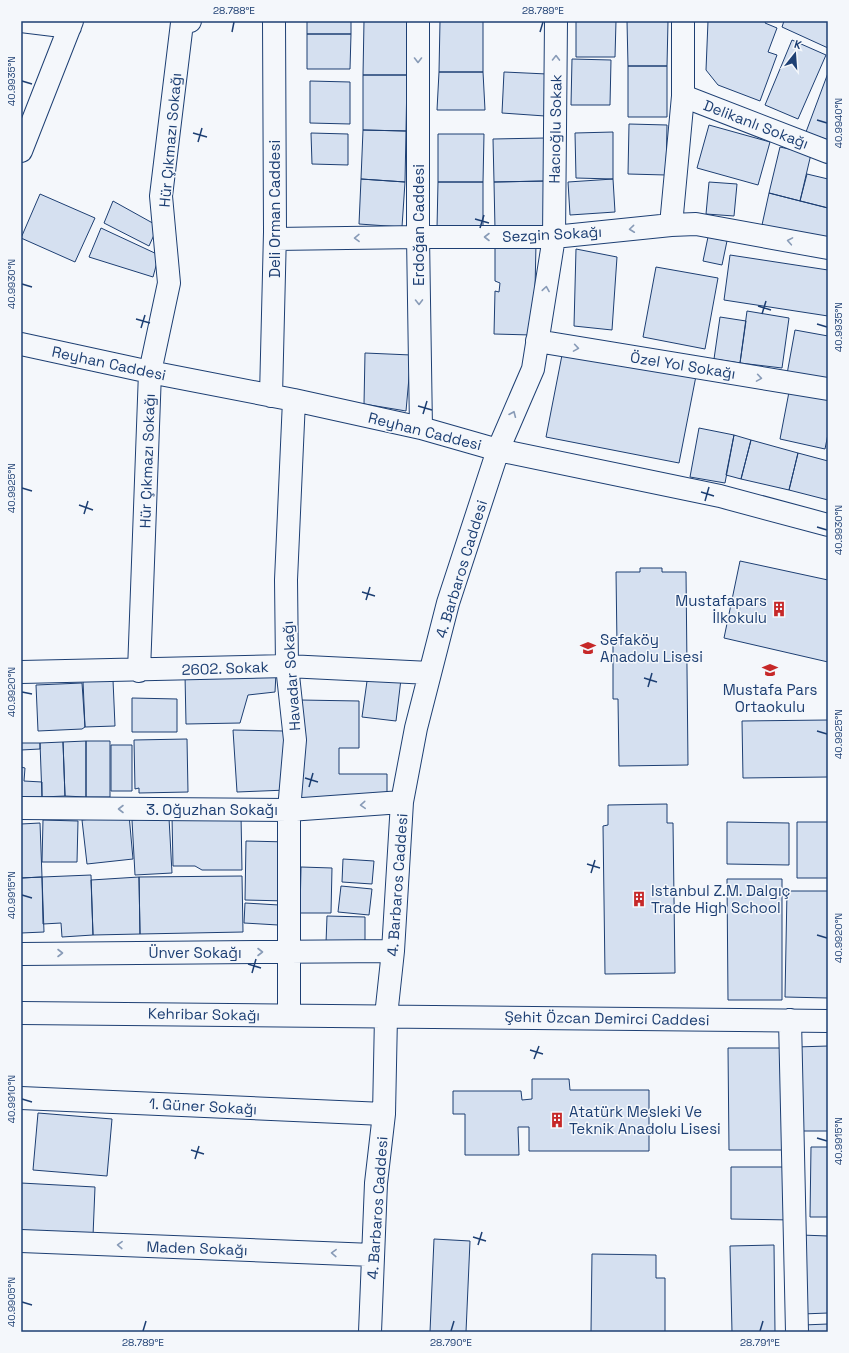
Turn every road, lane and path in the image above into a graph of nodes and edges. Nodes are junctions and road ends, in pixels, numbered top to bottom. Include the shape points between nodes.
1 (21, 21) edge
2 (190, 21) edge
3 (274, 21) edge
4 (418, 21) edge
5 (556, 21) edge
6 (682, 21) edge
7 (71, 24) edge
8 (683, 96) junction
9 (21, 151) edge
10 (828, 152) edge
11 (671, 225) junction
12 (418, 237) junction
13 (554, 237) junction
14 (275, 239) junction
15 (828, 248) edge
16 (537, 341) junction
17 (21, 344) edge
18 (150, 372) junction
19 (828, 389) edge
20 (271, 396) junction
21 (294, 400) junction
22 (421, 428) junction
23 (498, 450) junction
24 (828, 525) edge
25 (287, 666) junction
26 (139, 671) junction
27 (21, 672) edge
28 (430, 673) junction
29 (402, 802) junction
30 (21, 808) edge
31 (290, 810) junction
32 (393, 951) junction
33 (289, 952) junction
34 (21, 954) edge
35 (21, 1012) edge
36 (289, 1015) junction
37 (386, 1016) junction
38 (790, 1020) junction
39 (828, 1021) edge
40 (21, 1098) edge
41 (384, 1114) junction
42 (21, 1241) edge
43 (373, 1255) junction
44 (370, 1332) edge
45 (797, 1332) edge

1 - 7 street
2 - 18 street, Hür Çıkmazı Sokağı via 182,23 162,196 170,283
3 - 14 street, Deli Orman Caddesi
4 -> 12 street, Erdoğan Caddesi
13 -> 5 street, Hacıoğlu Sokak
6 - 8 street
7 - 9 street
8 - 10 street, Delikanlı Sokağı
8 - 11 street
11 -> 13 street, Sezgin Sokağı
15 -> 11 street, Sezgin Sokağı via 696,224
13 -> 12 street, Sezgin Sokağı
12 -> 14 street, Sezgin Sokağı
12 -> 22 street, Erdoğan Caddesi
16 -> 13 street, Hacıoğlu Sokak
14 - 20 street, Deli Orman Caddesi
16 -> 19 street, Özel Yol Sokağı
23 -> 16 street, 4. Barbaros Caddesi via 532,369
17 - 18 street, Reyhan Caddesi
18 - 20 street, Reyhan Caddesi
18 - 26 street, Hür Çıkmazı Sokağı
20 - 21 street, Reyhan Caddesi
21 - 22 street, Reyhan Caddesi
21 - 25 street, Havadar Sokağı via 286,580
22 - 23 street, Reyhan Caddesi
23 - 24 street, Reyhan Caddesi via 720,496
23 - 28 street, 4. Barbaros Caddesi via 448,603
25 - 26 street, 2602. Sokak
25 - 28 street, 2602. Sokak
25 - 31 street, Havadar Sokağı via 295,740
26 - 27 street, 2602. Sokak
28 - 29 street, 4. Barbaros Caddesi via 416,728
29 -> 31 street, 3. Oğuzhan Sokağı
29 - 32 street, 4. Barbaros Caddesi
31 -> 30 street, 3. Oğuzhan Sokağı
31 - 33 street, Havadar Sokağı
32 - 33 street, Ünver Sokağı
32 - 37 street, 4. Barbaros Caddesi
34 -> 33 street, Ünver Sokağı
33 - 36 street, Havadar Sokağı
35 - 36 street, Kehribar Sokağı
36 - 37 street, Kehribar Sokağı
37 - 38 street, Şehit Özcan Demirci Caddesi
37 - 41 street, 4. Barbaros Caddesi
38 - 39 street, Şehit Özcan Demirci Caddesi
38 - 45 street
40 - 41 street, 1. Güner Sokağı
41 - 43 street, 4. Barbaros Caddesi via 376,1183
43 -> 42 street, Maden Sokağı
43 - 44 street, 4. Barbaros Caddesi

